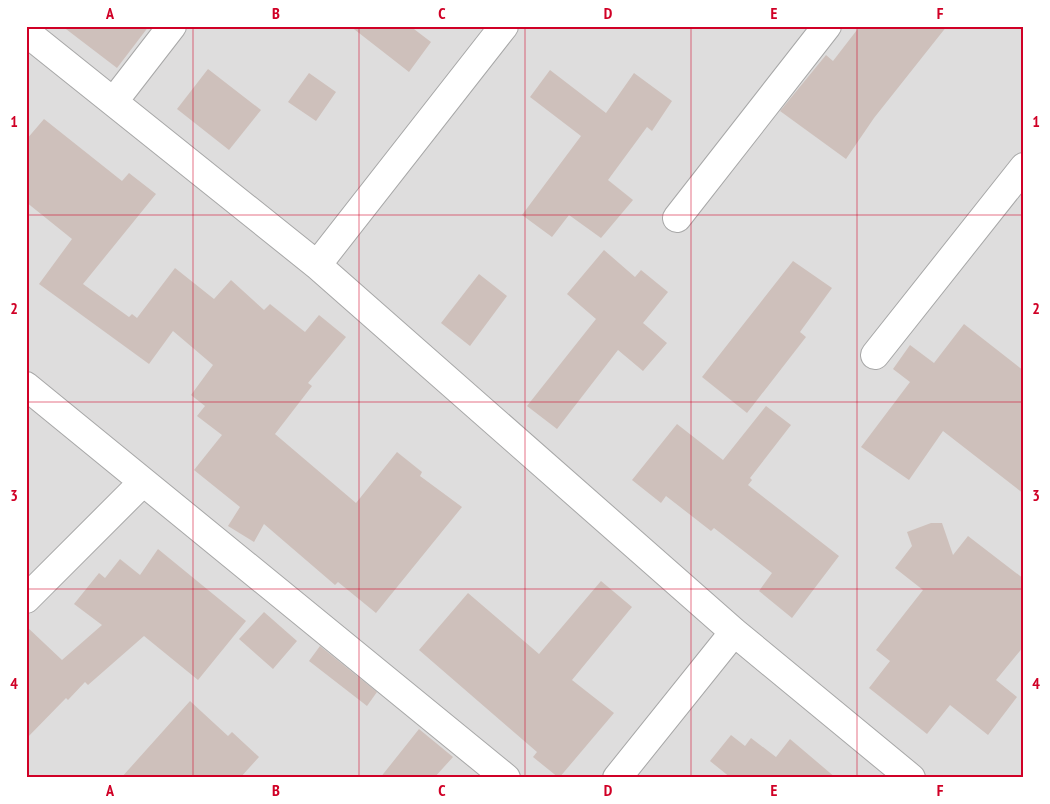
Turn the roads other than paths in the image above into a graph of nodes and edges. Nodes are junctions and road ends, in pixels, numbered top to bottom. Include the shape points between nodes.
1 (172, 26) edge
2 (504, 26) edge
3 (827, 26) edge
4 (26, 32) edge
5 (114, 101) junction
6 (1024, 167) edge
7 (677, 218) dead end
8 (316, 265) junction
9 (874, 355) dead end
10 (26, 386) edge
11 (143, 482) junction
12 (26, 599) edge
13 (734, 632) junction
14 (506, 778) edge
15 (617, 778) edge
16 (911, 778) edge

1 - 5 street
2 - 8 street
3 - 7 street
4 - 5 street
5 - 8 street
6 - 9 street
8 - 13 street
10 - 11 street
11 - 12 street
11 - 14 street
13 - 15 street
13 - 16 street

